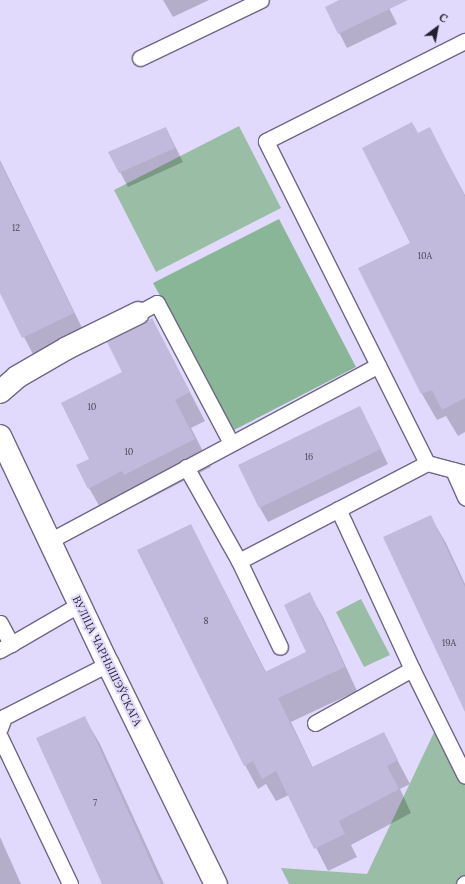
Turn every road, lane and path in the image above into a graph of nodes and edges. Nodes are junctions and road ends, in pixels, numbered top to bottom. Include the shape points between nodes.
1 (261, 0) edge
2 (465, 41) edge
3 (140, 58) dead end
4 (138, 313) joint
5 (378, 365) junction
6 (0, 392) edge
7 (0, 436) edge
8 (231, 444) junction
9 (427, 463) junction
10 (186, 467) junction
11 (459, 472) edge
12 (465, 497) edge
13 (338, 509) junction
14 (50, 540) junction
15 (239, 561) junction
16 (80, 604) junction
17 (0, 623) edge
18 (5, 647) edge
19 (280, 647) dead end
20 (108, 664) junction
21 (412, 670) junction
22 (316, 723) dead end
23 (0, 728) edge
24 (0, 737) edge
25 (465, 776) edge
26 (70, 884) edge
27 (216, 884) edge

1 - 3 lane
2 - 5 lane via 266,141
4 - 6 street via 67,348 17,377
4 - 8 lane via 157,302
5 - 8 lane
5 - 9 lane
7 - 14 street, ВУЛІЦА ЧАРНЫШЭЎСКАГА
8 - 10 lane
9 - 11 lane
9 - 13 lane
10 - 14 lane
10 - 15 lane
11 - 12 lane
13 - 15 lane
13 - 21 lane
14 - 16 street, ВУЛІЦА ЧАРНЫШЭЎСКАГА
15 - 19 lane
16 - 18 lane
16 - 20 street, ВУЛІЦА ЧАРНЫШЭЎСКАГА
17 - 18 lane
20 - 23 lane via 4,717
20 - 27 street, ВУЛІЦА ЧАРНЫШЭЎСКАГА
21 - 22 lane
21 - 25 lane
24 - 26 lane

